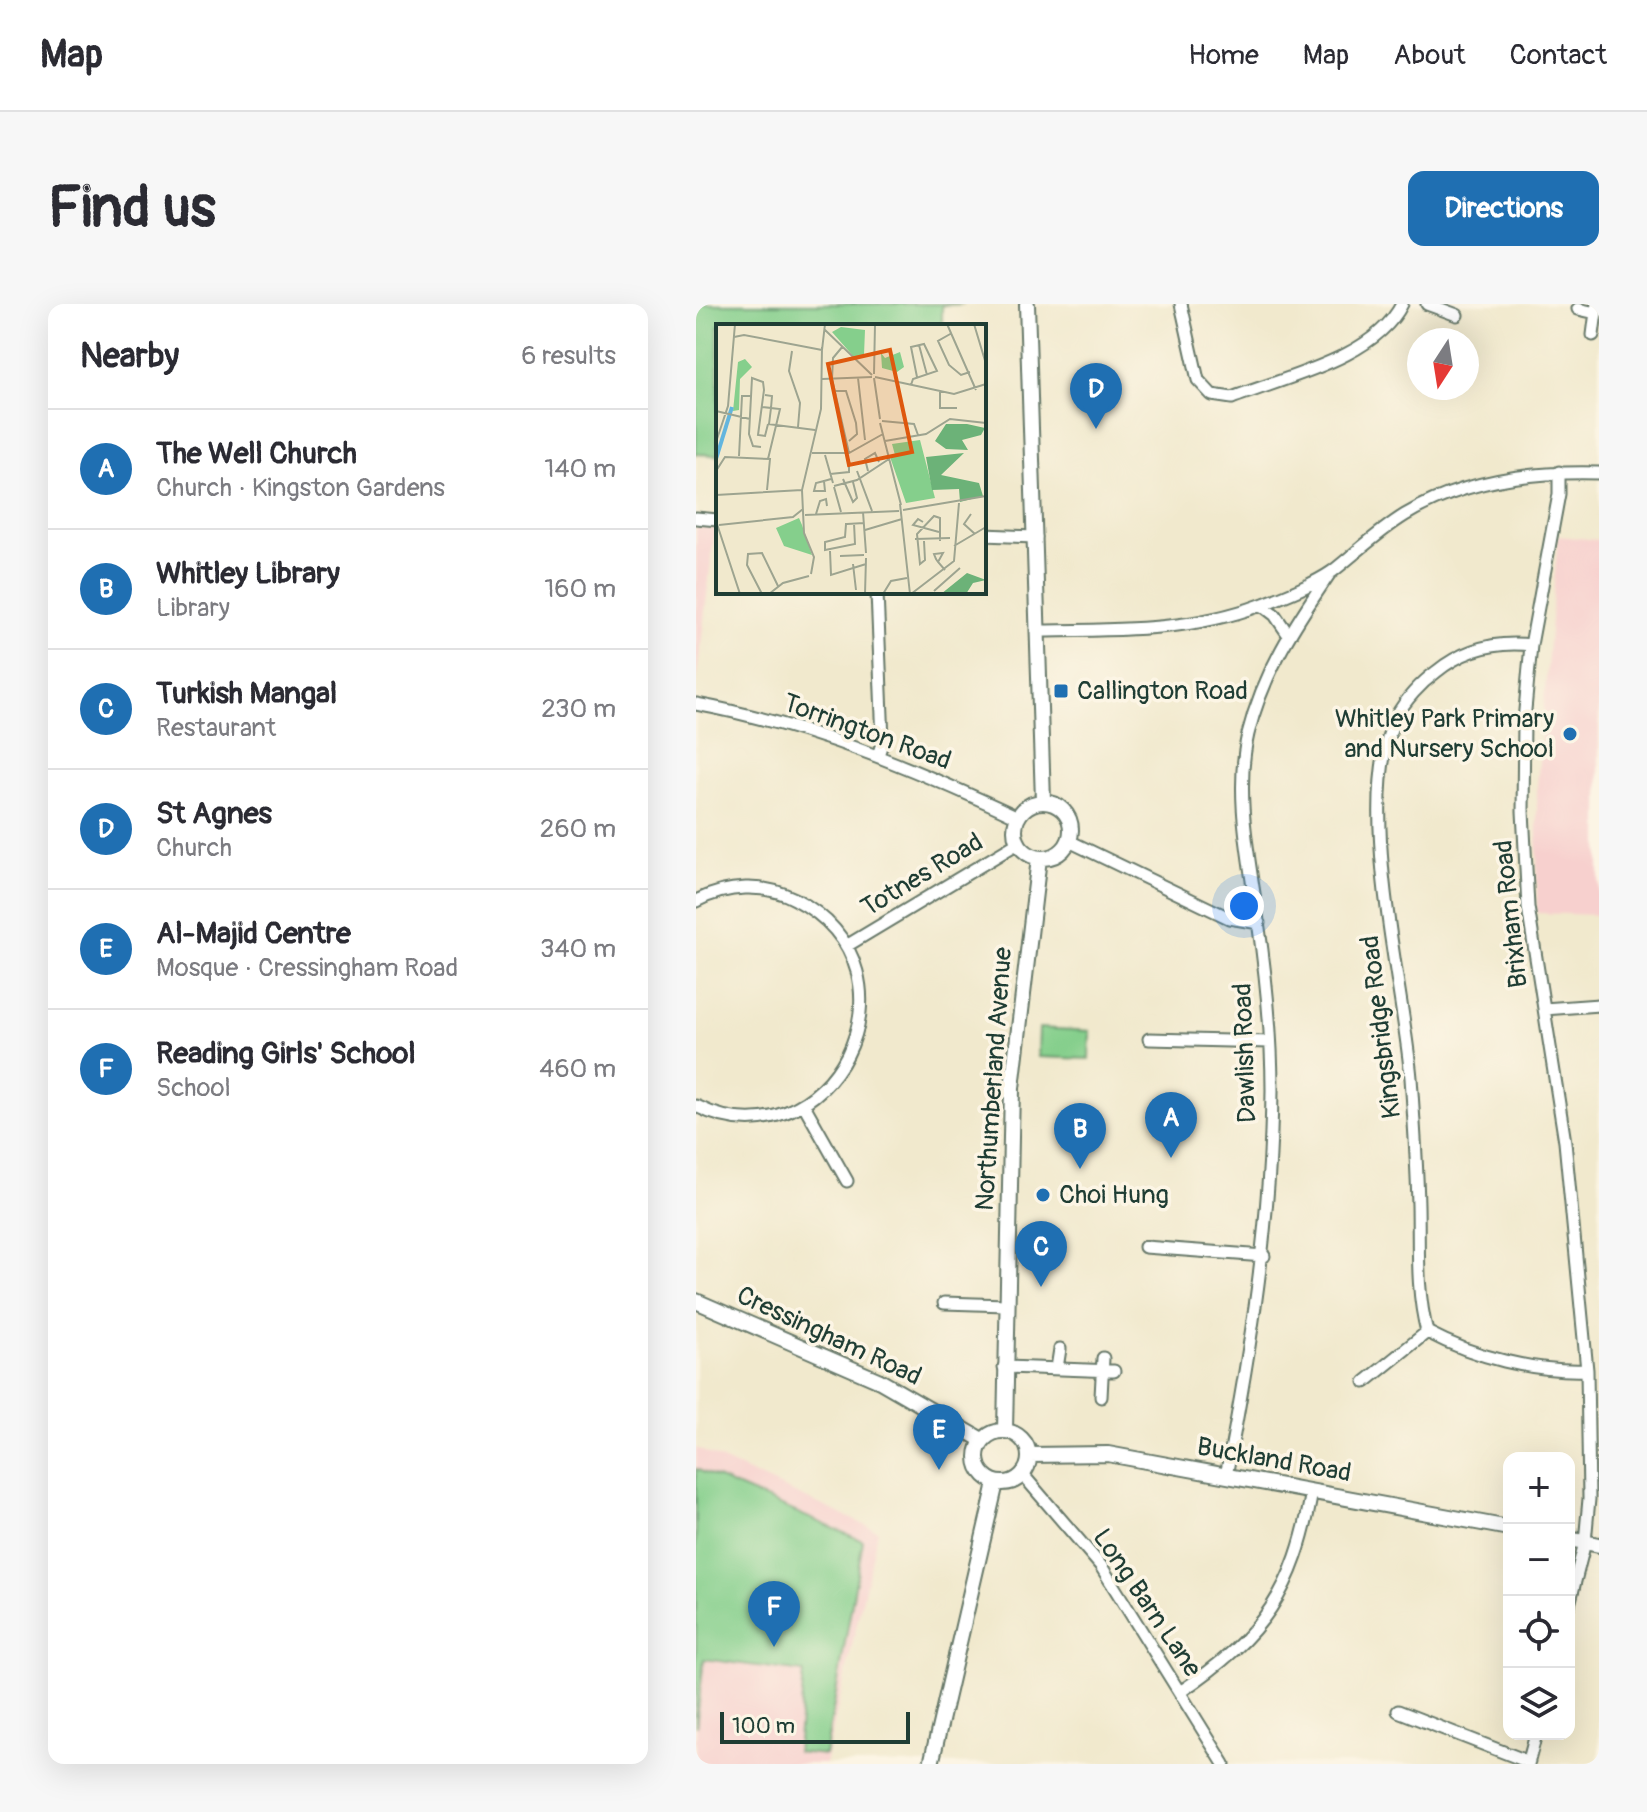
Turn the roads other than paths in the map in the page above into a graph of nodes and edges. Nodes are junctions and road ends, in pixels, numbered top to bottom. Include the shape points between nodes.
1 (1027, 304) edge
2 (1181, 304) edge
3 (1402, 304) edge
4 (1427, 304) edge
5 (1596, 308) edge
6 (1578, 309) dead end
7 (1457, 315) dead end
8 (1593, 335) dead end
9 (1559, 472) junction
10 (1599, 473) edge
11 (696, 518) edge
12 (716, 520) edge
13 (986, 535) edge
14 (1036, 537) junction
15 (1330, 573) junction
16 (877, 594) edge
17 (1262, 605) junction
18 (1039, 631) junction
19 (1288, 634) junction
20 (1531, 645) junction
21 (696, 704) edge
22 (878, 755) junction
23 (1043, 801) junction
24 (1018, 817) junction
25 (1069, 841) junction
26 (1018, 843) junction
27 (1039, 858) junction
28 (696, 901) edge
29 (1259, 923) junction
30 (848, 945) junction
31 (1599, 1005) edge
32 (1544, 1009) junction
33 (1149, 1039) dead end
34 (1270, 1042) junction
35 (804, 1105) junction
36 (696, 1106) edge
37 (847, 1181) dead end
38 (1145, 1247) dead end
39 (1264, 1256) junction
40 (696, 1301) edge
41 (944, 1303) dead end
42 (1006, 1305) junction
43 (1427, 1332) junction
44 (1060, 1349) dead end
45 (1103, 1358) dead end
46 (1004, 1367) junction
47 (1057, 1368) junction
48 (1587, 1370) junction
49 (1108, 1371) junction
50 (1365, 1382) dead end
51 (1101, 1397) dead end
52 (1005, 1431) junction
53 (982, 1440) junction
54 (1029, 1455) junction
55 (1023, 1475) junction
56 (1226, 1476) junction
57 (996, 1483) junction
58 (1312, 1491) junction
59 (1503, 1527) edge
60 (1592, 1544) edge
61 (1572, 1596) edge
62 (1180, 1692) junction
63 (1398, 1711) dead end
64 (1535, 1740) edge
65 (1529, 1763) edge
66 (931, 1764) edge
67 (1224, 1764) edge

1 - 14 street
2 - 3 street via 1198,380 1212,395 1232,398 1365,346 1395,320
4 - 7 street
5 - 6 street
5 - 8 street
9 - 10 street
9 - 15 street via 1491,480 1407,514
9 - 20 street, Brixham Road
11 - 12 street
13 - 14 street
14 - 18 street
15 - 17 street
15 - 19 street, Dawlish Road
16 - 22 street via 883,741
17 - 18 street via 1167,629
17 - 19 street
18 - 23 street
19 - 29 street, Dawlish Road via 1248,736 1243,799
20 - 32 street, Brixham Road via 1523,811 1528,907
20 - 43 street, Kingsbridge Road via 1504,642 1455,657 1422,683 1396,717 1383,758 1384,874 1410,1070 1418,1298
21 - 22 street, Torrington Road via 814,732
22 - 24 street, Torrington Road
23 - 24 street via 1028,805
23 - 25 street via 1067,814
24 - 26 street
25 - 27 street via 1057,854
25 - 29 street via 1229,918
26 - 27 street
26 - 30 street, Totnes Road
27 - 42 street, Northumberland Avenue via 1012,1088
28 - 30 street via 750,887 783,893 820,913
29 - 34 street, Dawlish Road
30 - 35 street via 859,974 858,1035 825,1088
31 - 32 street
32 - 48 street, Brixham Road via 1565,1142
33 - 34 street
34 - 39 street, Dawlish Road
35 - 36 street via 767,1117 710,1113
35 - 37 street
38 - 39 street
39 - 56 street, Dawlish Road
40 - 53 street, Cressingham Road via 880,1381
41 - 42 street
42 - 46 street, Northumberland Avenue
43 - 48 street via 1471,1352
43 - 50 street
44 - 47 street
45 - 49 street
46 - 47 street
46 - 52 street, Northumberland Avenue
47 - 49 street
48 - 60 street, Brixham Road
49 - 51 street
52 - 53 street
52 - 54 street via 1022,1439
53 - 57 street via 977,1465
54 - 55 street
54 - 56 street, Buckland Road via 1108,1454
55 - 57 street via 1011,1483
55 - 62 street, Long Barn Lane via 1101,1566
56 - 58 street, Buckland Road
57 - 66 street
58 - 59 street, Buckland Road
58 - 62 street via 1305,1534 1277,1598 1242,1645
60 - 61 street, Brixham Road
62 - 67 street, Long Barn Lane
63 - 65 street
64 - 65 street

